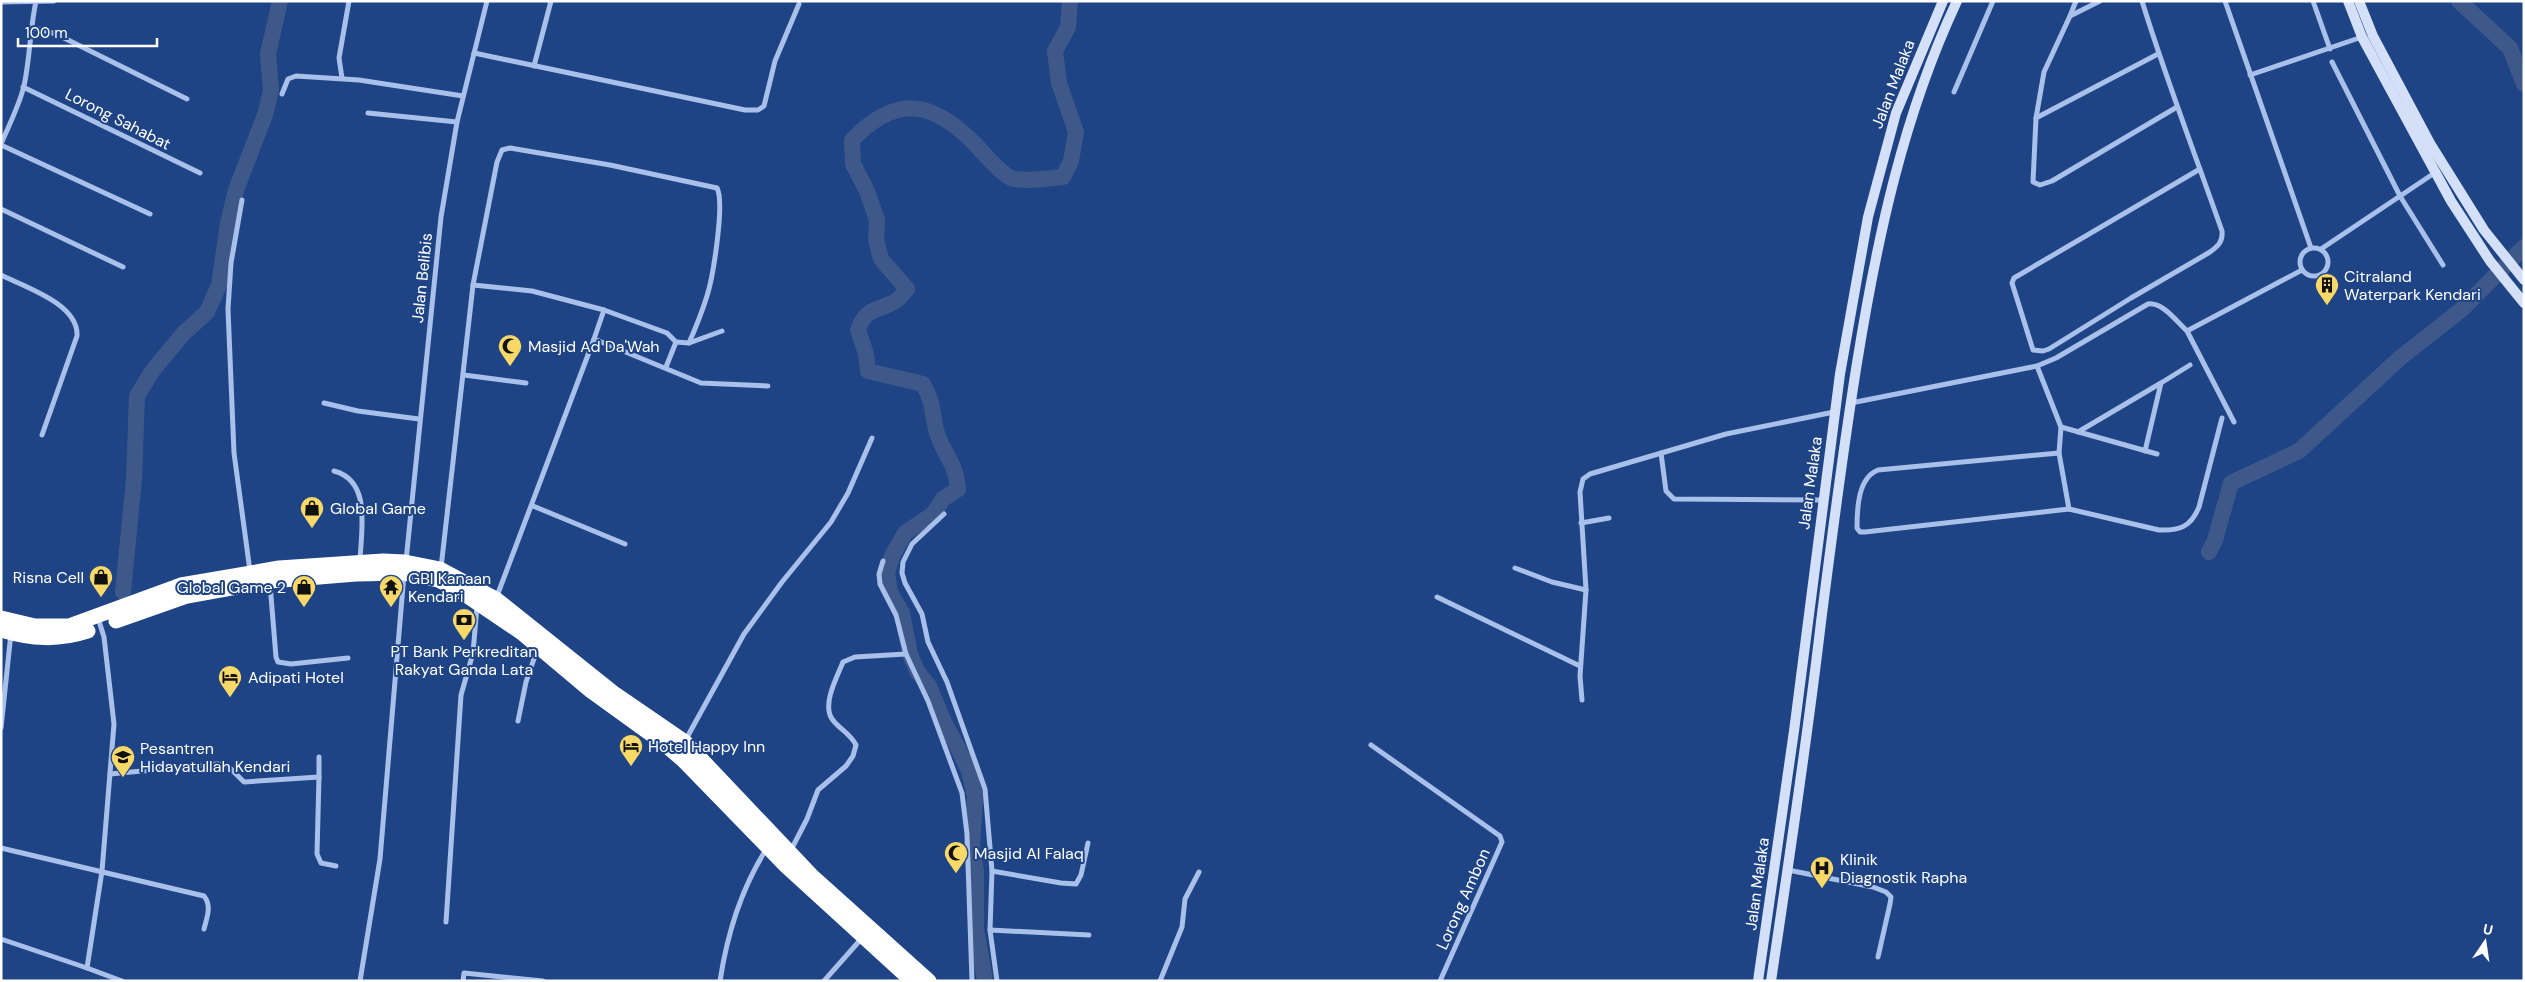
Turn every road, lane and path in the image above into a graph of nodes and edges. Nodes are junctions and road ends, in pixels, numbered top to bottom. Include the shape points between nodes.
1 (54, 1) edge
2 (350, 1) edge
3 (487, 1) edge
4 (551, 1) edge
5 (1943, 1) edge
6 (1957, 1) edge
7 (1992, 1) edge
8 (2076, 1) edge
9 (2100, 1) edge
10 (2142, 1) edge
11 (2225, 1) edge
12 (2313, 1) edge
13 (2348, 1) edge
14 (2359, 1) edge
15 (1, 2) edge
16 (36, 2) edge
17 (799, 4) dead end
18 (2070, 16) junction
19 (31, 27) junction
20 (2362, 37) junction
21 (2330, 49) junction
22 (474, 53) junction
23 (2158, 54) junction
24 (2332, 62) dead end
25 (534, 66) junction
26 (2250, 75) junction
27 (342, 78) junction
28 (24, 87) junction
29 (1954, 92) dead end
30 (282, 94) dead end
31 (463, 96) junction
32 (187, 100) dead end
33 (2177, 107) junction
34 (368, 112) dead end
35 (2036, 118) junction
36 (457, 122) junction
37 (1, 144) edge
38 (2200, 170) junction
39 (200, 173) dead end
40 (2430, 176) dead end
41 (2400, 196) junction
42 (242, 200) dead end
43 (1, 210) edge
44 (150, 214) dead end
45 (2311, 248) junction
46 (2321, 249) junction
47 (2444, 265) dead end
48 (122, 268) dead end
49 (2302, 270) junction
50 (1, 275) edge
51 (2524, 280) edge
52 (473, 285) junction
53 (2524, 303) edge
54 (604, 310) junction
55 (722, 331) dead end
56 (2187, 331) junction
57 (594, 339) junction
58 (676, 342) junction
59 (690, 343) junction
60 (2190, 365) dead end
61 (2037, 366) junction
62 (666, 367) junction
63 (464, 375) junction
64 (526, 383) dead end
65 (2161, 383) junction
66 (768, 386) dead end
67 (1854, 402) junction
68 (324, 403) dead end
69 (1835, 412) junction
70 (2222, 418) dead end
71 (419, 419) junction
72 (2234, 422) dead end
73 (2061, 427) junction
74 (2078, 432) junction
75 (42, 435) dead end
76 (872, 438) dead end
77 (2144, 452) junction
78 (1660, 453) junction
79 (2059, 453) junction
80 (2157, 454) dead end
81 (334, 471) dead end
82 (1822, 500) junction
83 (532, 506) junction
84 (2069, 509) junction
85 (944, 514) dead end
86 (1609, 518) dead end
87 (1582, 523) junction
88 (625, 544) dead end
89 (1815, 555) junction
90 (1829, 557) junction
91 (360, 561) junction
92 (883, 561) dead end
93 (405, 568) junction
94 (1515, 568) dead end
95 (440, 569) junction
96 (328, 570) junction
97 (250, 571) junction
98 (270, 581) junction
99 (1586, 590) junction
100 (1437, 597) dead end
101 (496, 599) junction
102 (477, 601) junction
103 (1, 618) edge
104 (100, 622) junction
105 (6, 632) edge
106 (538, 647) junction
107 (906, 654) junction
108 (348, 658) dead end
109 (1580, 666) junction
110 (1582, 700) dead end
111 (518, 721) dead end
112 (1, 728) edge
113 (685, 742) junction
114 (1371, 746) dead end
115 (319, 757) dead end
116 (110, 774) junction
117 (319, 777) junction
118 (771, 843) junction
119 (1088, 843) dead end
120 (1, 848) edge
121 (789, 854) junction
122 (336, 866) dead end
123 (1788, 870) junction
124 (102, 871) junction
125 (992, 871) junction
126 (1199, 872) dead end
127 (446, 922) dead end
128 (204, 929) dead end
129 (990, 930) junction
130 (1089, 935) dead end
131 (862, 937) junction
132 (1, 939) edge
133 (1878, 957) dead end
134 (87, 968) junction
135 (495, 979) edge
136 (122, 981) edge
137 (360, 981) edge
138 (463, 981) edge
139 (544, 981) edge
140 (720, 981) edge
141 (824, 981) edge
142 (912, 981) edge
143 (929, 981) edge
144 (972, 981) edge
145 (997, 981) edge
146 (1160, 981) edge
147 (1440, 981) edge
148 (1758, 981) edge
149 (1771, 981) edge

1 - 16 street
2 - 27 street via 340,58
3 - 22 street, Jalan Belibis
4 - 25 street
5 - 69 street, Jalan Malaka via 1906,86 1868,217
6 - 67 street, Jalan Malaka via 1923,82 1903,142 1873,266
7 - 29 street
8 - 18 street
9 - 18 street
10 - 23 street
11 - 26 street
12 - 21 street
13 - 20 street
14 - 51 street via 2431,145 2484,230
15 - 16 street
16 - 19 street
17 - 25 street via 775,61 764,106 758,110
18 - 35 street via 2044,72
19 - 28 street
19 - 32 street via 56,34
20 - 21 street
20 - 53 street via 2451,201 2490,261
21 - 26 street
22 - 25 street
22 - 31 street, Jalan Belibis
23 - 33 street
23 - 35 street
24 - 41 street
26 - 45 street
27 - 30 street via 296,76 288,79
27 - 31 street
28 - 37 street
28 - 39 street, Lorong Sahabat
31 - 36 street, Jalan Belibis
33 - 35 street via 2052,182 2040,185 2031,178
33 - 38 street
34 - 36 street
36 - 71 street, Jalan Belibis via 438,241
37 - 44 street
38 - 38 street via 2222,231 2223,238 2218,246 2049,349 2033,350 2012,283 2014,278
40 - 41 street
41 - 46 street
41 - 47 street
42 - 97 street via 231,263 228,309 234,453
43 - 48 street
45 - 46 street
45 - 49 street via 2302,254
46 - 49 street via 2328,259 2325,272 2313,276
49 - 56 street
50 - 75 street via 58,303 77,327 77,336
52 - 54 street via 532,291
52 - 59 street via 497,162 506,148 610,165 713,187 718,190 720,202 714,260 708,293
52 - 63 street
54 - 57 street
54 - 58 street via 667,333
55 - 59 street
56 - 61 street via 2163,309 2154,303 2148,304
56 - 72 street
57 - 62 street
57 - 83 street
58 - 59 street
58 - 62 street
60 - 65 street
61 - 67 street
61 - 73 street
62 - 66 street via 701,383
63 - 64 street
63 - 95 street
65 - 74 street
65 - 77 street
67 - 90 street, Jalan Malaka
68 - 71 street via 350,410
69 - 78 street via 1726,434
69 - 82 street, Jalan Malaka
70 - 84 street via 2199,508 2188,525 2159,530
71 - 93 street, Jalan Belibis
73 - 74 street
73 - 79 street
74 - 77 street
76 - 113 street via 848,493 831,522 744,634
77 - 80 street
78 - 82 street via 1666,491 1674,499
78 - 87 street via 1586,476 1580,487
79 - 84 street
79 - 84 street via 1878,470 1870,473 1862,484 1857,528 1865,532
81 - 91 street via 354,480 358,492 362,520
82 - 89 street, Jalan Malaka
83 - 88 street
83 - 101 street
85 - 125 street via 912,544 903,562 902,573 922,614 928,642 947,682 985,789
86 - 87 street
87 - 99 street
89 - 90 street
89 - 148 street, Jalan Malaka via 1794,731
90 - 123 street, Jalan Malaka
91 - 93 highway
91 - 96 highway
92 - 107 street via 880,584 896,615
93 - 95 highway
93 - 96 highway
93 - 102 highway via 438,580
93 - 137 street, Jalan Belibis via 380,859
94 - 99 street
95 - 101 highway
96 - 97 highway
96 - 98 highway
97 - 104 highway via 181,585
98 - 104 highway via 187,596
98 - 108 street via 278,662 291,664
99 - 109 street
100 - 109 street
101 - 113 highway via 620,697
102 - 106 highway
102 - 127 street via 473,653 461,695
103 - 104 highway via 55,628
104 - 105 highway via 57,639
104 - 116 street via 114,724
105 - 112 street
106 - 111 street
106 - 118 highway via 591,691 663,742
107 - 121 street via 856,657 843,662 832,692 830,712 832,719 856,745 846,766 818,790 808,819
107 - 144 street via 928,701 963,800
109 - 110 street
113 - 118 highway
114 - 147 street, Lorong Ambon via 1500,836 1502,842
115 - 117 street
116 - 117 street via 217,764 228,766 244,782
116 - 124 street
117 - 122 street via 317,854 321,863
118 - 121 highway
118 - 131 highway
118 - 140 street via 754,868 734,921
119 - 125 street via 1076,884
120 - 124 street
121 - 143 highway
123 - 133 street via 1873,887 1891,896
123 - 149 street, Jalan Malaka
124 - 128 street via 204,896 209,910
124 - 134 street
125 - 129 street
126 - 146 street via 1185,899 1182,927
129 - 130 street
129 - 145 street
131 - 141 street
131 - 142 highway
132 - 134 street
134 - 136 street
135 - 138 street via 464,973
135 - 139 street via 504,976

